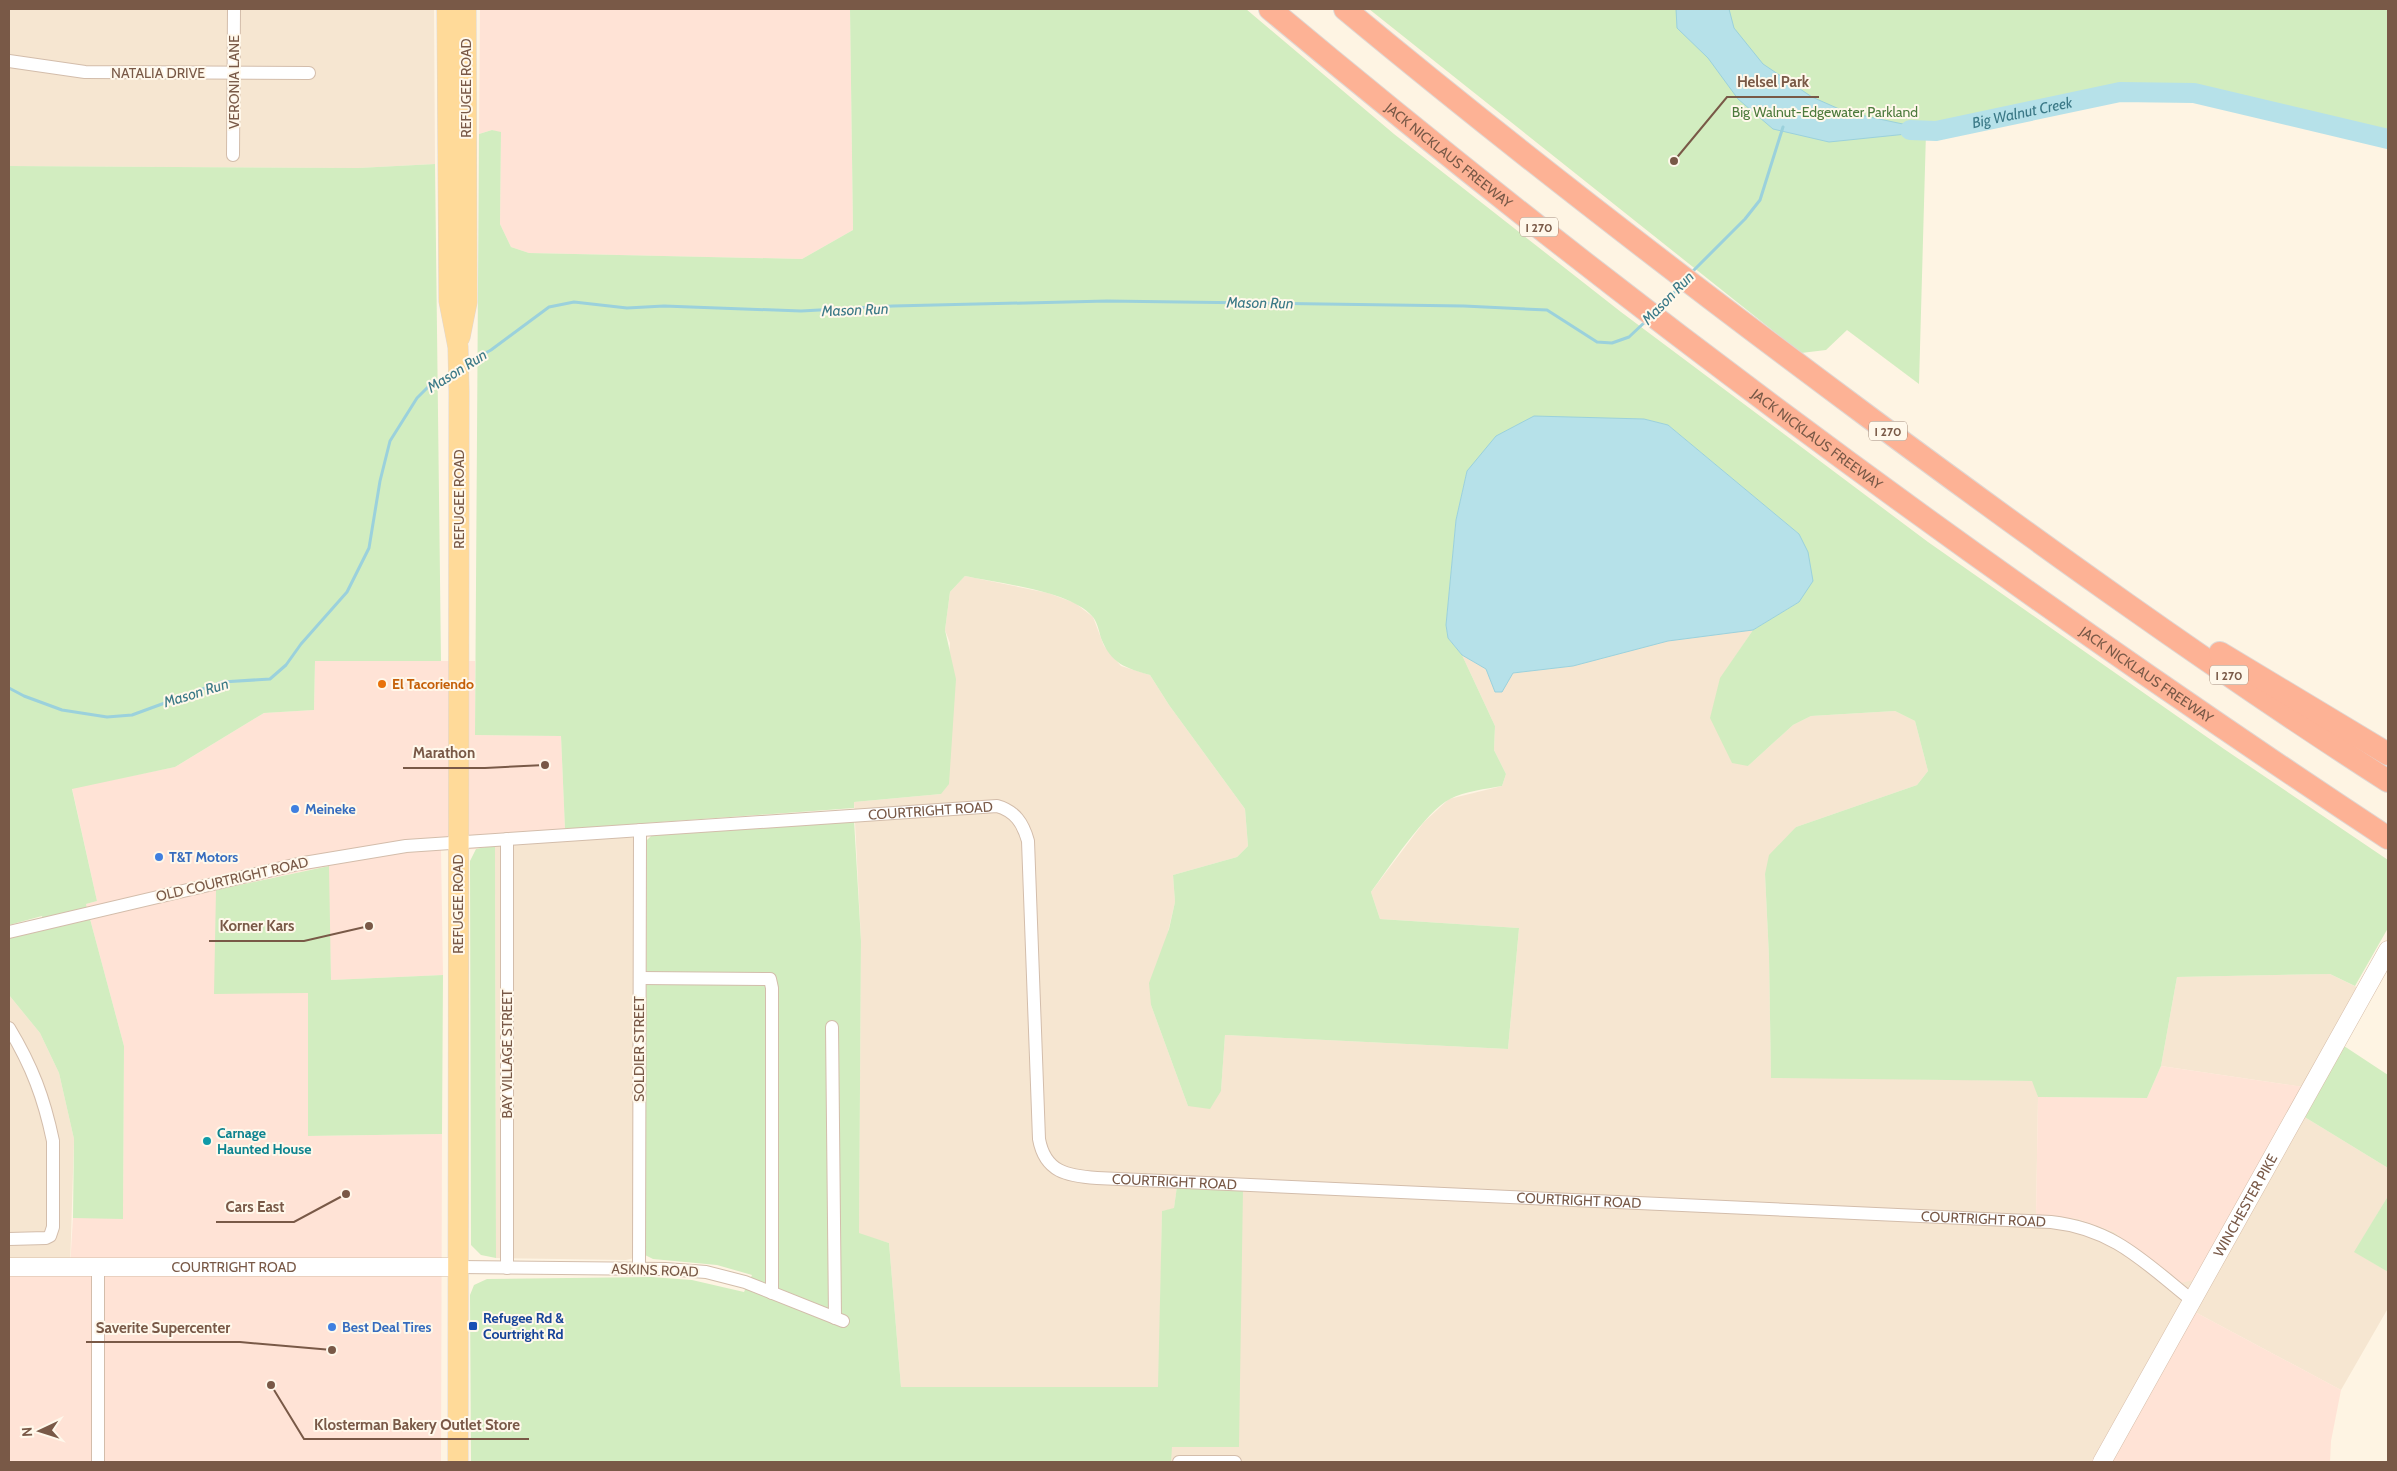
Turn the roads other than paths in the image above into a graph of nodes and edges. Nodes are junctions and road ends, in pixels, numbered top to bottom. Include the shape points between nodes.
1 (234, 9) edge
2 (447, 9) edge
3 (466, 9) edge
4 (1270, 9) edge
5 (1345, 9) edge
6 (9, 61) edge
7 (233, 73) junction
8 (309, 73) dead end
9 (234, 155) dead end
10 (458, 360) junction
11 (2072, 567) junction
12 (2388, 754) edge
13 (2388, 781) edge
14 (640, 830) junction
15 (2388, 838) edge
16 (507, 839) junction
17 (459, 843) junction
18 (9, 932) edge
19 (2388, 950) edge
20 (640, 978) junction
21 (832, 1027) dead end
22 (9, 1028) edge
23 (9, 1239) edge
24 (9, 1267) edge
25 (98, 1267) junction
26 (458, 1268) junction
27 (507, 1268) junction
28 (639, 1268) junction
29 (772, 1293) junction
30 (2192, 1301) junction
31 (98, 1462) edge
32 (458, 1462) edge
33 (1179, 1462) edge
34 (1235, 1462) edge
35 (2102, 1462) edge

1 - 7 street, VERONIA LANE
2 - 10 main road, REFUGEE ROAD via 449,301
3 - 10 main road, REFUGEE ROAD via 467,302
4 - 15 highway, JACK NICKLAUS FREEWAY / I 270 via 1410,126 1667,327 1872,481 2071,624
5 - 11 highway, I 270 via 1704,294
6 - 7 street, NATALIA DRIVE via 85,72
7 - 8 street, NATALIA DRIVE
7 - 9 street, VERONIA LANE
10 - 17 main road, REFUGEE ROAD
11 - 12 highway via 2278,686
11 - 13 highway, I 270
14 - 16 street, COURTRIGHT ROAD
14 - 20 street, SOLDIER STREET
14 - 30 street, COURTRIGHT ROAD via 990,805 1010,811 1023,825 1028,841 1039,1139 1042,1153 1049,1163 1071,1175 2060,1223 2113,1239
16 - 17 street, COURTRIGHT ROAD
16 - 27 street, BAY VILLAGE STREET
17 - 18 street, OLD COURTRIGHT ROAD via 406,846 298,864
17 - 26 main road, REFUGEE ROAD
19 - 30 main road, WINCHESTER PIKE
20 - 28 street, SOLDIER STREET
20 - 29 street via 770,979
21 - 29 street, ASKINS ROAD via 839,1319
22 - 23 street via 38,1081 50,1127 53,1227 46,1238
24 - 25 main road, COURTRIGHT ROAD
25 - 26 main road, COURTRIGHT ROAD
25 - 31 street
26 - 27 street, ASKINS ROAD
26 - 32 main road, REFUGEE ROAD
27 - 28 street, ASKINS ROAD
28 - 29 street, ASKINS ROAD via 706,1272
30 - 35 main road, WINCHESTER PIKE
33 - 34 street

